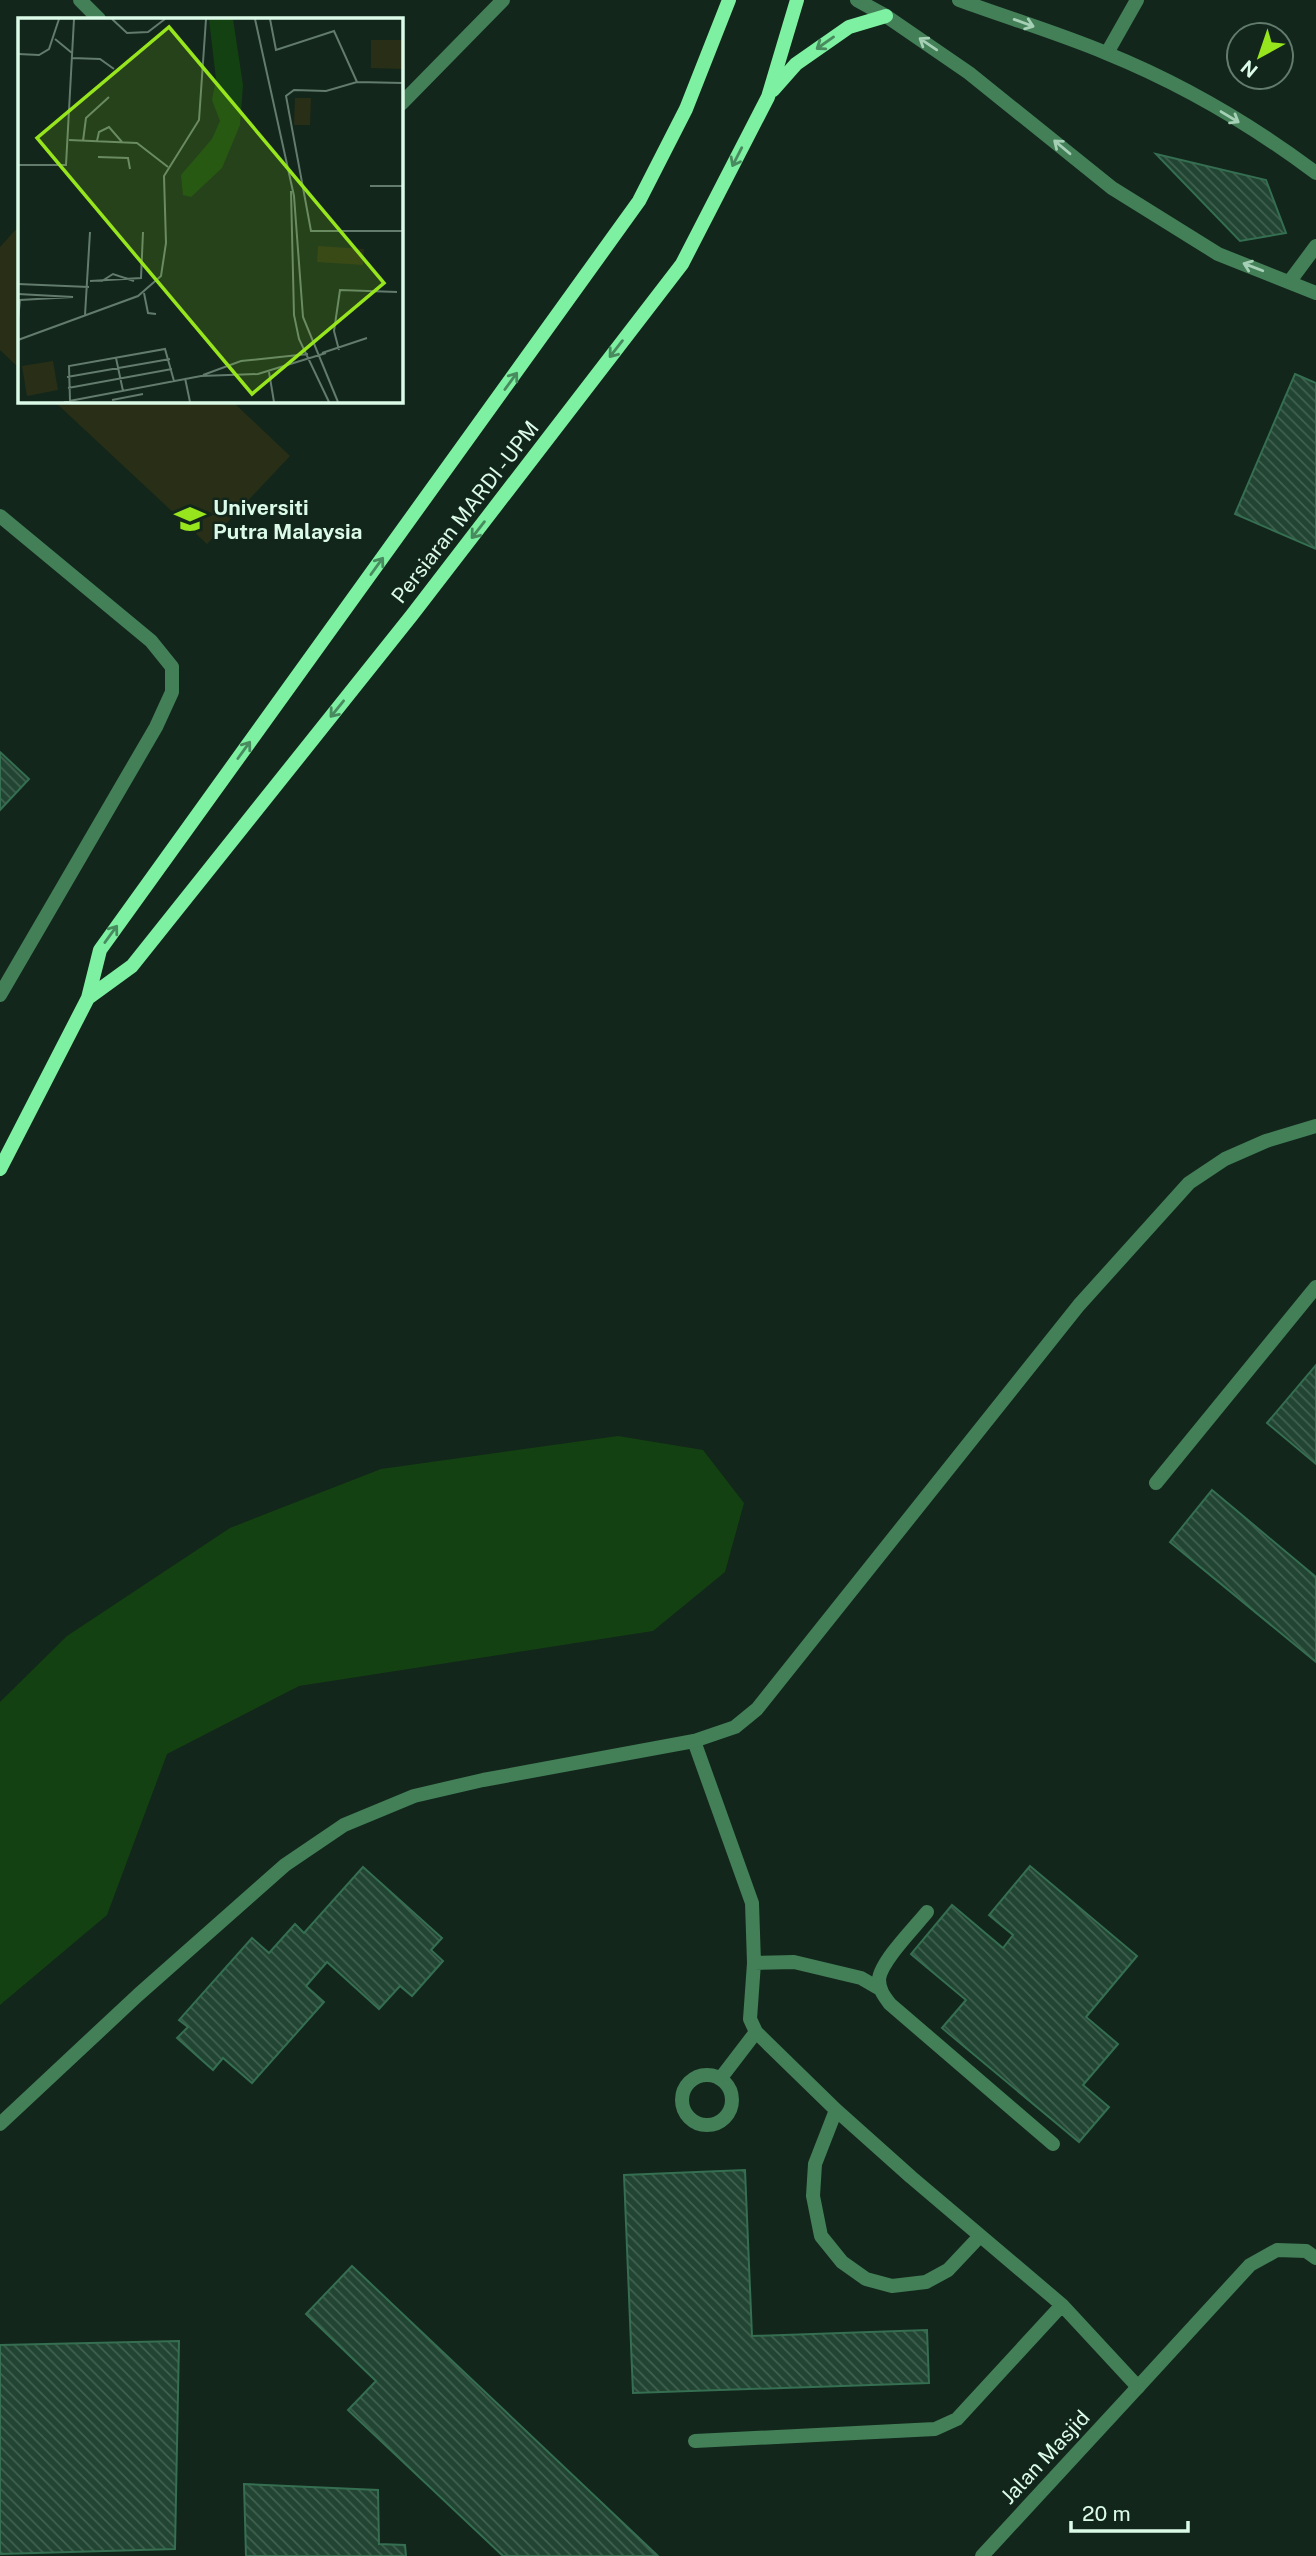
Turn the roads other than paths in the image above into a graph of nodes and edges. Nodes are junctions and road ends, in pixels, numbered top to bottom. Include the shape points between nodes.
1 (80, 0) edge
2 (503, 0) edge
3 (729, 0) edge
4 (797, 0) edge
5 (857, 0) edge
6 (959, 0) edge
7 (1137, 0) edge
8 (886, 16) junction
9 (98, 18) edge
10 (1107, 53) junction
11 (768, 97) junction
12 (402, 103) edge
13 (1316, 173) edge
14 (1316, 246) edge
15 (1290, 281) junction
16 (1316, 293) edge
17 (0, 516) edge
18 (0, 995) edge
19 (88, 998) junction
20 (1316, 1126) edge
21 (0, 1169) edge
22 (1316, 1287) edge
23 (1156, 1483) dead end
24 (694, 1741) junction
25 (927, 1912) dead end
26 (754, 1963) junction
27 (880, 1989) junction
28 (755, 2032) junction
29 (720, 2079) dead end
30 (836, 2110) junction
31 (0, 2124) edge
32 (1053, 2144) dead end
33 (980, 2236) junction
34 (1316, 2258) edge
35 (1062, 2305) junction
36 (1138, 2387) junction
37 (695, 2441) dead end
38 (982, 2556) edge

1 - 9 street
2 - 12 street
19 -> 3 street, Persiaran MARDI - UPM via 100,950 639,201 686,109
4 - 11 street, Persiaran MARDI - UPM
5 - 8 street
6 -> 10 street
7 - 10 street
8 -> 11 street via 849,27 796,64
15 -> 8 street via 1218,254 1112,188 970,73
10 -> 13 street via 1180,88 1283,148
11 -> 19 street, Persiaran MARDI - UPM via 682,264 412,615 132,966
14 - 15 street
15 - 16 street
17 - 18 street via 151,641 172,667 172,692 156,727
19 - 21 street, Persiaran MARDI - UPM
20 - 24 street via 1225,1159 1189,1183 1079,1305 757,1709 735,1727
22 - 23 street
24 - 26 street via 752,1903
24 - 31 street via 414,1796 344,1825 285,1865
25 - 27 street via 888,1961 879,1976
26 - 27 street via 794,1962 860,1978
26 - 28 street via 750,2019
27 - 32 street via 890,2004
28 - 29 street
28 - 30 street
30 - 33 street
30 - 33 street via 815,2164 813,2196 821,2236 842,2262 866,2279 892,2286 926,2282 948,2270
33 - 35 street
34 - 36 street, Jalan Masjid via 1306,2251 1277,2250 1250,2265
35 - 36 street
35 - 37 street via 957,2419 935,2429
36 - 38 street, Jalan Masjid

